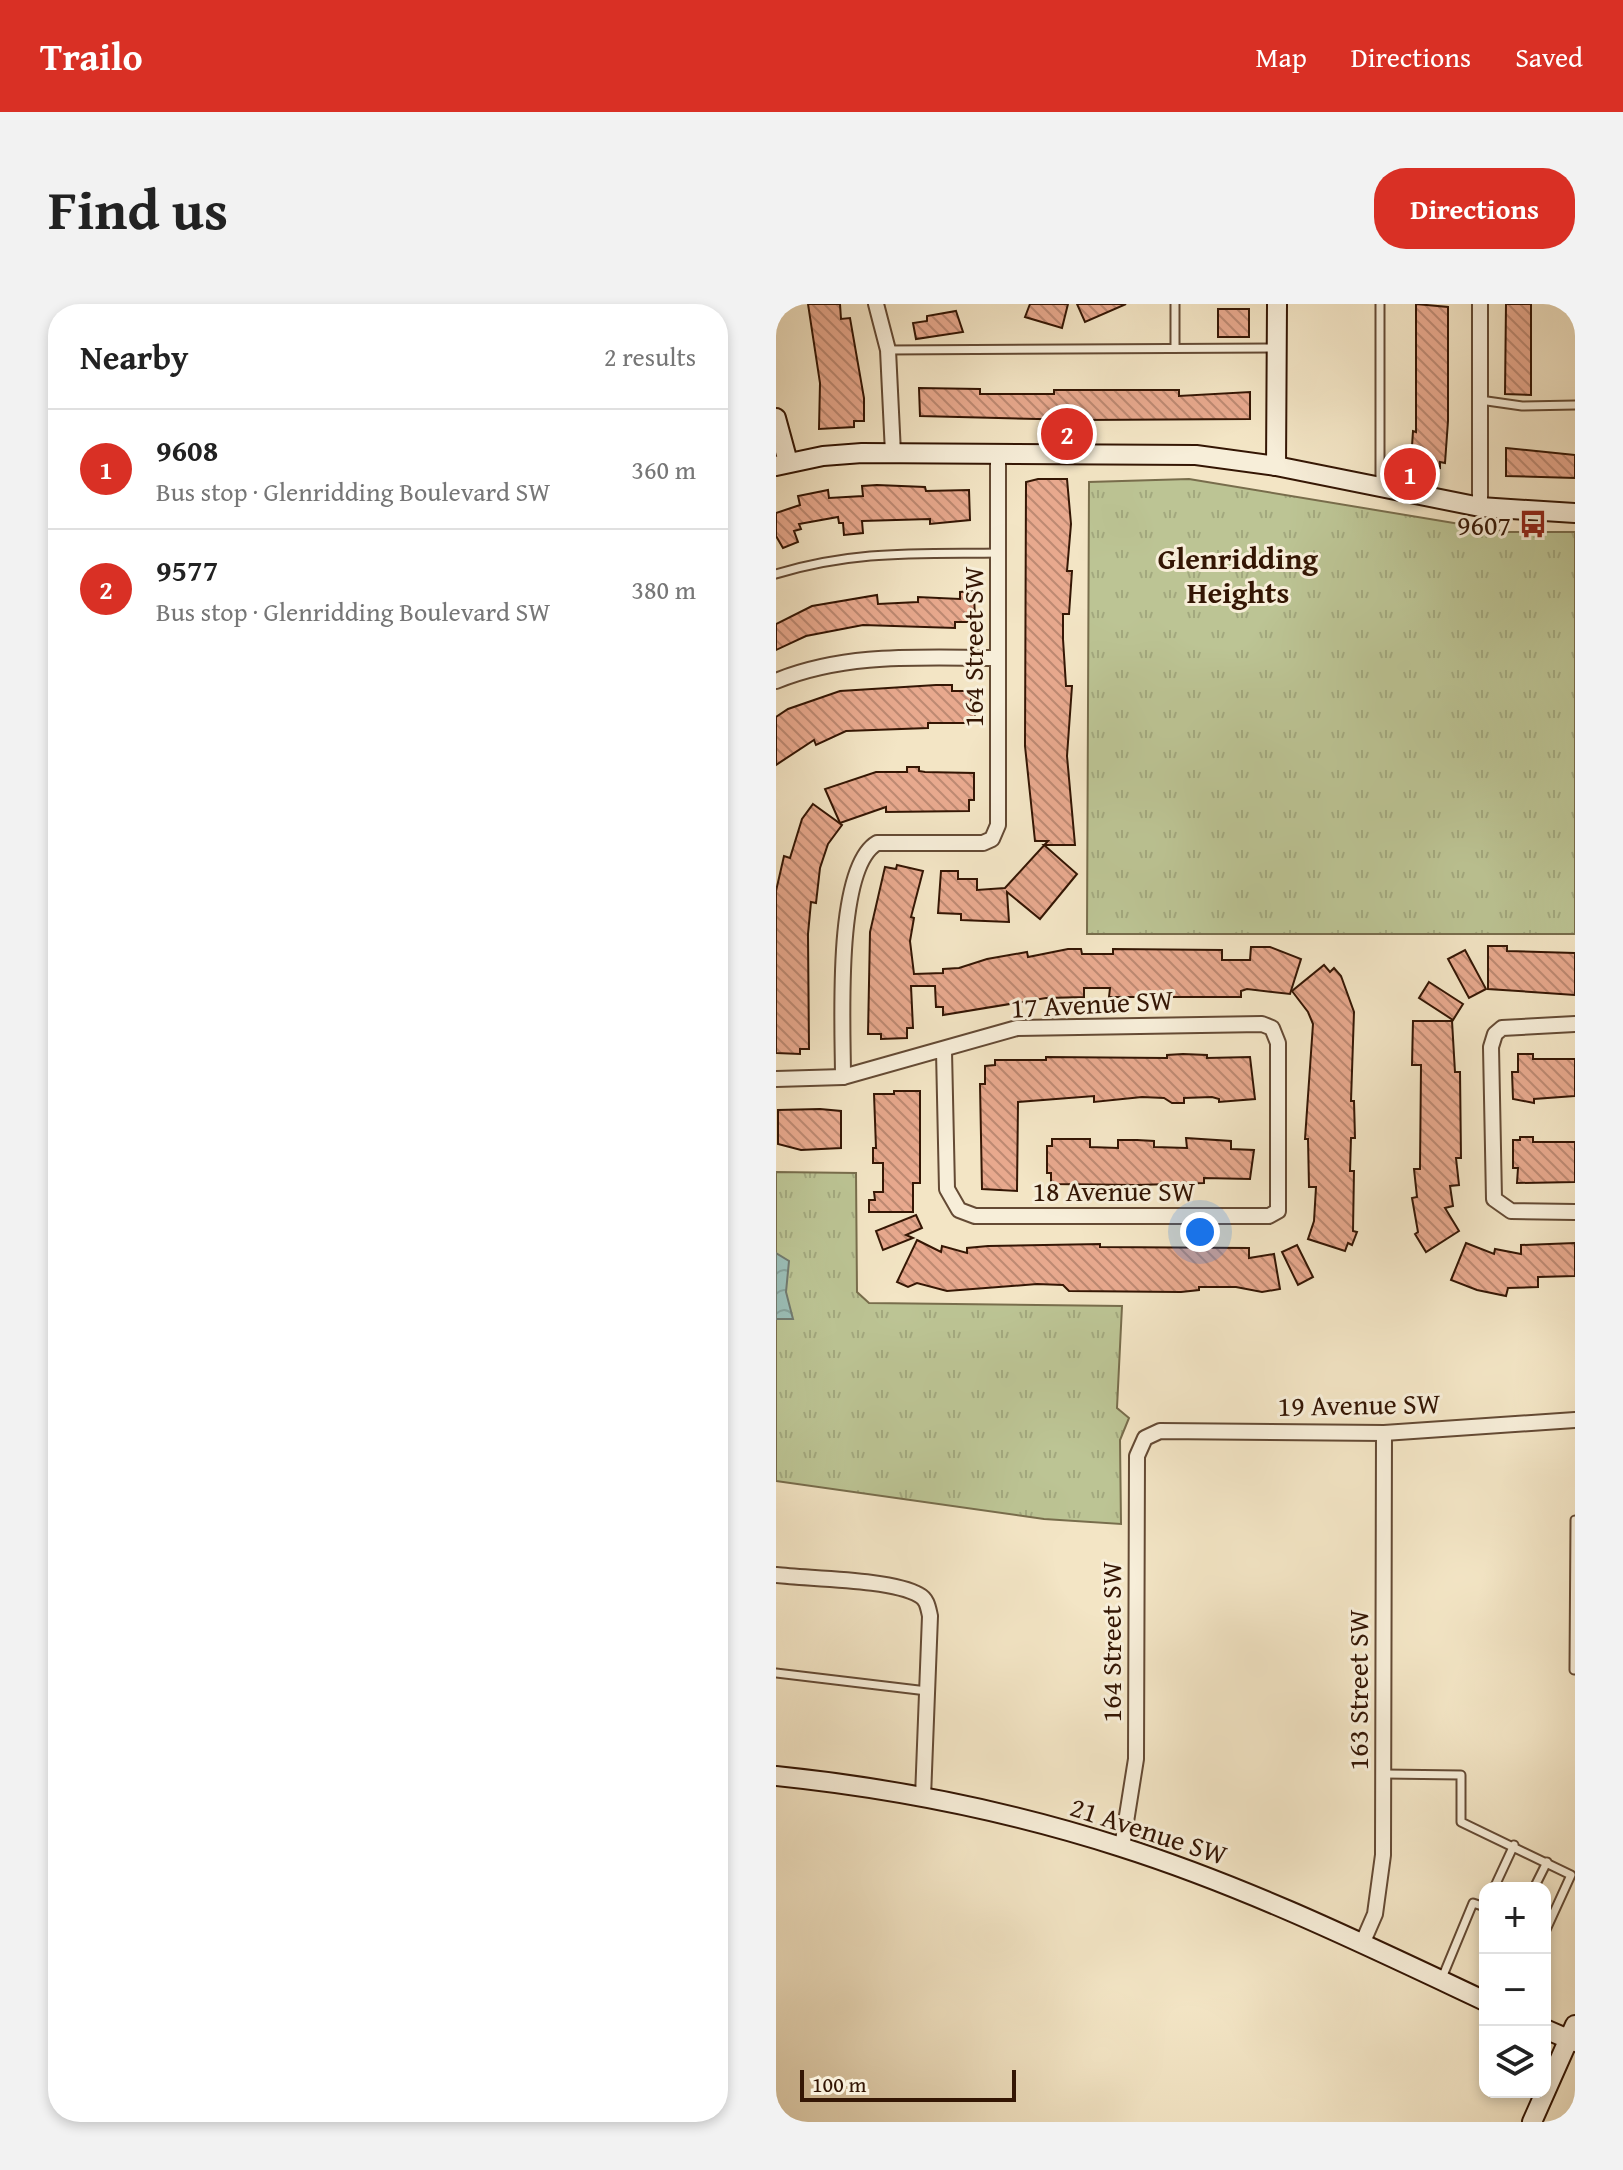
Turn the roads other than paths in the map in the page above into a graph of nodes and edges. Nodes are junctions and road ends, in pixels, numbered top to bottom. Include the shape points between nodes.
1 (876, 304) edge
2 (1175, 304) edge
3 (1277, 304) edge
4 (1380, 304) edge
5 (1480, 304) edge
6 (1175, 348) junction
7 (1277, 348) junction
8 (888, 350) junction
9 (1480, 400) junction
10 (1575, 405) edge
11 (776, 418) edge
12 (893, 453) junction
13 (998, 454) junction
14 (782, 464) edge
15 (1276, 466) junction
16 (1380, 488) junction
17 (1480, 507) junction
18 (1575, 513) edge
19 (999, 553) junction
20 (776, 574) edge
21 (998, 658) junction
22 (776, 681) edge
23 (1575, 1024) edge
24 (944, 1051) junction
25 (843, 1077) junction
26 (776, 1079) edge
27 (1575, 1212) edge
28 (1269, 1216) joint
29 (1575, 1420) edge
30 (1384, 1433) junction
31 (1145, 1438) joint
32 (1575, 1520) edge
33 (1575, 1552) edge
34 (776, 1575) edge
35 (1575, 1643) edge
36 (1574, 1670) edge
37 (776, 1673) edge
38 (927, 1691) junction
39 (1385, 1774) junction
40 (776, 1776) edge
41 (923, 1797) junction
42 (1514, 1845) junction
43 (1122, 1847) junction
44 (1547, 1862) junction
45 (1573, 1875) edge
46 (1497, 1882) edge
47 (1537, 1882) edge
48 (1479, 1905) edge
49 (1551, 1920) edge
50 (1362, 1944) junction
51 (1441, 1980) junction
52 (1479, 1998) edge
53 (1551, 2030) edge
54 (1573, 2035) edge
55 (1532, 2122) edge

1 - 8 street
2 - 6 lane
3 - 7 street
4 - 16 lane
5 - 9 street
6 - 7 lane
6 - 8 lane
7 - 15 street
8 - 12 street
9 - 10 lane
9 - 17 street
11 - 14 street
12 - 13 street
12 - 14 street
13 - 15 street via 1169,453
13 - 19 street, 164 Street SW
15 - 16 street
16 - 17 street
17 - 18 street
19 - 20 lane via 861,554
19 - 21 street, 164 Street SW
21 - 22 street via 843,661
21 - 25 street, 164 Street SW via 998,816 992,839 974,844 877,843 866,849 858,864 844,956
23 - 27 street via 1502,1028 1491,1047 1492,1188 1501,1206
24 - 25 street, 17 Avenue SW
24 - 28 street, 18 Avenue SW via 947,1189 959,1210 975,1216
24 - 28 street, 17 Avenue SW via 1017,1028 1272,1028 1279,1060 1278,1211
25 - 26 street, 17 Avenue SW
29 - 30 street, 19 Avenue SW
30 - 31 street, 19 Avenue SW via 1160,1431
30 - 39 street, 163 Street SW
31 - 43 street, 164 Street SW via 1137,1456 1135,1778
32 - 33 lane
33 - 35 lane
34 - 38 street via 894,1587 921,1595 930,1616
35 - 36 lane
37 - 38 lane
38 - 41 street
39 - 42 lane via 1461,1775 1461,1822
39 - 50 street, 163 Street SW via 1379,1894
40 - 41 street, 21 Avenue SW
41 - 43 street, 21 Avenue SW
42 - 44 lane
42 - 46 lane
43 - 50 street, 21 Avenue SW via 1254,1896
44 - 45 lane
44 - 47 lane
45 - 49 lane
48 - 51 lane via 1473,1903
50 - 51 street, 21 Avenue SW
51 - 52 street, 21 Avenue SW
53 - 54 street
54 - 55 street

